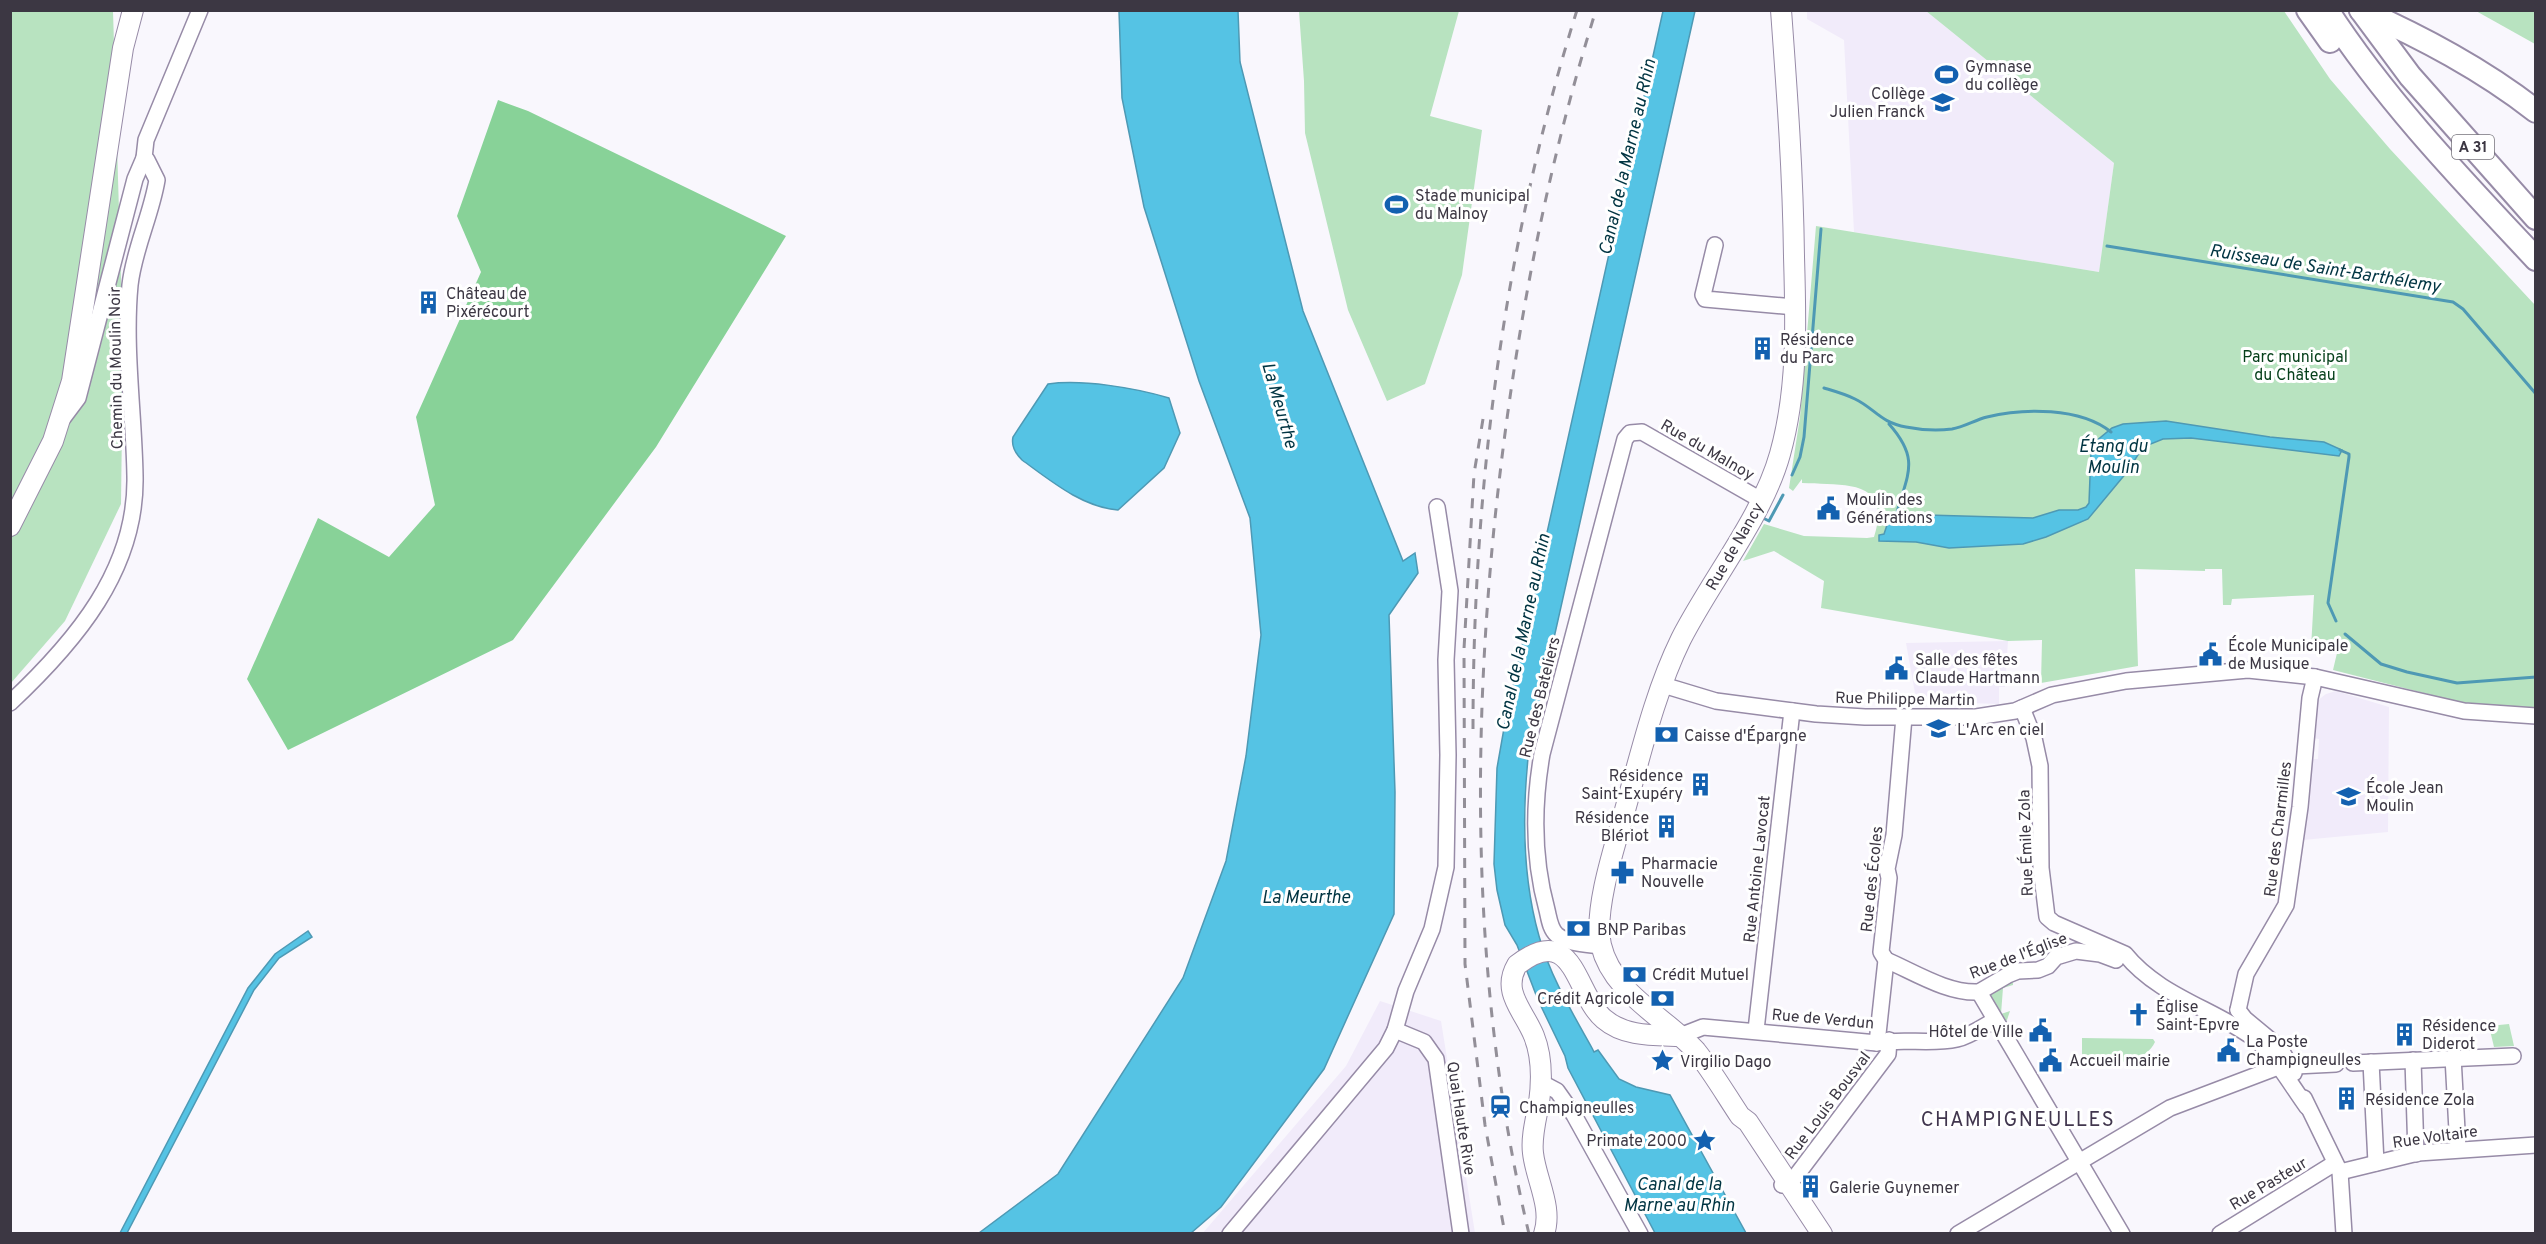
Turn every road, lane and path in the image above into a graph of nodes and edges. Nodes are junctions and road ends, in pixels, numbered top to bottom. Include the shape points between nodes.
1 (122, 10) edge
2 (133, 10) edge
3 (200, 10) edge
4 (1781, 10) edge
5 (2308, 10) edge
6 (2326, 10) edge
7 (2361, 10) edge
8 (123, 48) junction
9 (2535, 111) edge
10 (2430, 144) junction
11 (144, 158) junction
12 (2535, 218) edge
13 (1715, 245) dead end
14 (2535, 259) edge
15 (1796, 308) junction
16 (60, 422) junction
17 (1636, 431) joint
18 (1761, 500) junction
19 (1437, 507) dead end
20 (10, 526) edge
21 (2315, 676) junction
22 (1663, 686) junction
23 (10, 703) edge
24 (2022, 708) junction
25 (1792, 711) junction
26 (2535, 716) edge
27 (1904, 717) junction
28 (1601, 946) junction
29 (1886, 960) junction
30 (2131, 962) junction
31 (1978, 992) junction
32 (1647, 1007) junction
33 (2231, 1014) junction
34 (1995, 1020) junction
35 (1621, 1028) junction
36 (1395, 1030) junction
37 (1756, 1030) junction
38 (1680, 1036) junction
39 (1883, 1042) junction
40 (2513, 1056) dead end
41 (2454, 1057) junction
42 (2413, 1060) junction
43 (2371, 1062) junction
44 (2354, 1063) dead end
45 (2336, 1064) dead end
46 (2284, 1067) junction
47 (1540, 1082) junction
48 (2535, 1144) edge
49 (2458, 1149) junction
50 (2416, 1154) junction
51 (2080, 1161) junction
52 (2376, 1163) junction
53 (2338, 1167) junction
54 (1785, 1183) junction
55 (1230, 1233) edge
56 (1461, 1233) edge
57 (1544, 1233) edge
58 (1640, 1233) edge
59 (1813, 1233) edge
60 (1822, 1233) edge
61 (1958, 1233) edge
62 (2122, 1233) edge
63 (2220, 1233) edge
64 (2344, 1233) edge

1 - 8 main road
2 - 8 main road
3 - 11 street via 147,140
4 - 15 main road, Rue de Nancy
5 - 10 highway via 2396,123
6 - 10 highway, A 31
7 - 9 highway via 2452,55
7 - 12 highway, A 31 via 2410,76
8 - 16 main road via 76,362
10 - 14 highway, A 31
11 - 16 street via 132,190 78,398
11 - 23 street, Chemin du Moulin Noir via 157,180 130,285 135,478 127,533 113,576 96,607 63,650
13 - 15 street via 1705,299
15 - 18 main road, Rue de Nancy via 1794,368 1786,427 1780,454
16 - 20 main road
17 - 18 street, Rue du Malnoy
17 - 28 street, Rue des Bateliers via 1624,439 1614,471 1542,754 1536,802 1536,847 1552,929 1568,940
18 - 22 main road, Rue de Nancy via 1684,633
19 - 36 street via 1450,591 1446,867 1432,929 1406,991
21 - 24 street, Rue Philippe Martin via 2248,670 2140,679 2052,695
21 - 26 street, Rue Philippe Martin via 2464,711
21 - 33 street, Rue des Charmilles via 2286,905 2246,974
22 - 25 street, Rue Philippe Martin via 1716,701
22 - 28 main road, Rue de Nancy via 1612,855 1599,928
24 - 27 street, Rue Philippe Martin via 1988,716
24 - 30 street, Rue Émile Zola via 2040,766 2041,868 2047,917 2125,954
25 - 27 street, Rue Philippe Martin
25 - 37 street, Rue Antoine Lavocat
27 - 29 street, Rue des Écoles via 1894,835 1887,869 1881,952
28 - 32 main road, Rue de Nancy via 1615,975
29 - 31 street, Rue de l'Église via 1958,991
29 - 39 street, Rue des Écoles
30 - 31 street, Rue de l'Église via 2076,951 2056,957 2038,970 2008,975
30 - 33 street, Rue Émile Zola via 2176,997
31 - 34 street
32 - 35 main road
32 - 38 main road, Rue de Nancy
33 - 46 street, Rue Émile Zola
34 - 39 street, Rue de Verdun via 1959,1039
34 - 51 street
35 - 38 main road via 1646,1036
35 - 47 main road via 1599,1015 1569,963 1557,953 1548,951 1520,962 1511,978 1513,997 1535,1038
36 - 55 street via 1379,1057
36 - 56 street, Quai Haute Rive via 1424,1042 1436,1059
37 - 38 street, Rue de Verdun via 1703,1027
37 - 39 street, Rue de Verdun
38 - 54 main road, Rue de Nancy via 1748,1122
39 - 54 street, Rue Louis Bousval via 1888,1054 1796,1176
40 - 41 street
41 - 42 street
41 - 49 street
42 - 43 street
42 - 50 street
43 - 44 street
43 - 52 street
45 - 46 street
46 - 51 street via 2170,1108
46 - 53 street, Rue Émile Zola
47 - 57 main road via 1533,1147 1547,1213
47 - 58 street via 1557,1092 1574,1115
48 - 49 street, Rue Voltaire
49 - 50 street, Rue Voltaire
50 - 52 street, Rue Voltaire
51 - 61 street
51 - 62 street
52 - 53 street, Rue Voltaire
53 - 63 street, Rue Pasteur
53 - 64 street
54 - 59 main road
54 - 60 main road

